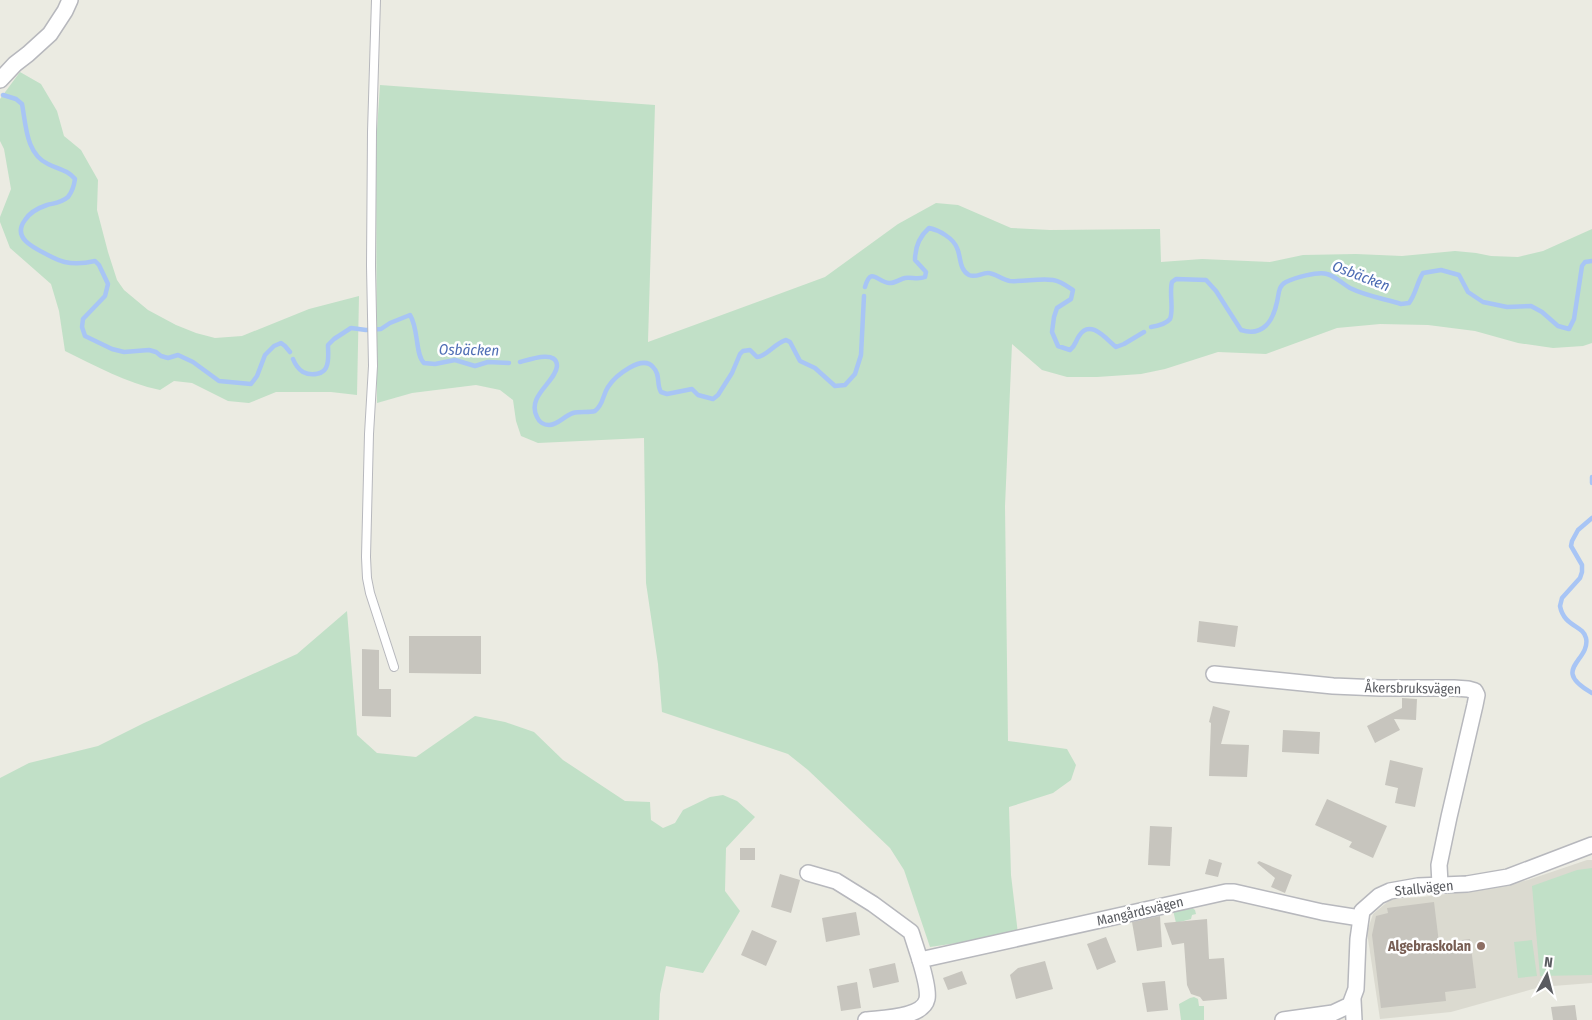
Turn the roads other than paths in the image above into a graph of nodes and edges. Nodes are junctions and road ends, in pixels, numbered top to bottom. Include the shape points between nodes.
1 (70, 0) edge
2 (376, 0) edge
3 (0, 80) edge
4 (394, 667) dead end
5 (1214, 674) dead end
6 (1592, 845) edge
7 (808, 873) dead end
8 (1440, 884) junction
9 (1360, 918) junction
10 (920, 960) junction
11 (1353, 1000) junction
12 (866, 1020) edge
13 (1282, 1020) edge
14 (1354, 1020) edge

1 - 3 street via 50,34
2 - 4 lane via 372,132 373,366 366,513 367,578
5 - 8 street, Åkersbruksvägen via 1333,686 1468,688 1475,691 1475,705 1439,865
6 - 8 street, Stallvägen via 1508,877 1467,884
7 - 10 street via 836,881 911,932
8 - 9 street, Stallvägen via 1390,891 1368,905
9 - 10 street, Mangårdsvägen via 1226,892
9 - 11 street
10 - 12 street via 927,993 927,1000 920,1010 907,1015
11 - 13 street via 1334,1014
11 - 14 street

